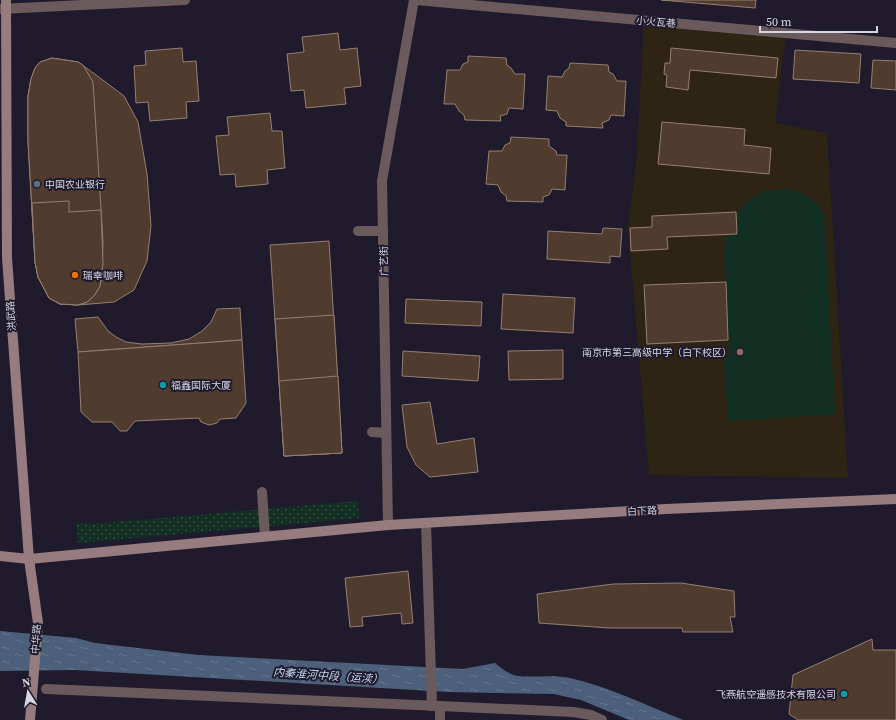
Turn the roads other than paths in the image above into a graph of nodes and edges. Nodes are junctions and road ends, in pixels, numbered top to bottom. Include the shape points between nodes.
1 (184, 0) edge
2 (415, 0) edge
3 (4, 6) edge
4 (896, 43) edge
5 (358, 231) dead end
6 (383, 231) junction
7 (372, 432) dead end
8 (386, 433) junction
9 (262, 492) dead end
10 (896, 499) edge
11 (426, 523) junction
12 (388, 525) junction
13 (265, 536) junction
14 (0, 556) edge
15 (29, 559) junction
16 (46, 689) dead end
17 (436, 706) junction
18 (30, 720) edge
19 (440, 720) edge
20 (602, 720) edge

1 - 3 street
2 - 4 street, 小火瓦巷
2 - 6 street, 广艺街 via 382,181
3 - 15 main road, 洪武路 via 7,258
5 - 6 street
6 - 8 street, 广艺街
7 - 8 street
8 - 12 street, 广艺街
9 - 13 street
10 - 11 main road, 白下路
11 - 12 main road, 白下路
11 - 17 street via 429,646
12 - 13 main road, 白下路
13 - 15 main road, 白下路
14 - 15 main road
15 - 18 main road, 中华路 via 38,623
16 - 17 street
17 - 19 street
17 - 20 street via 573,712

